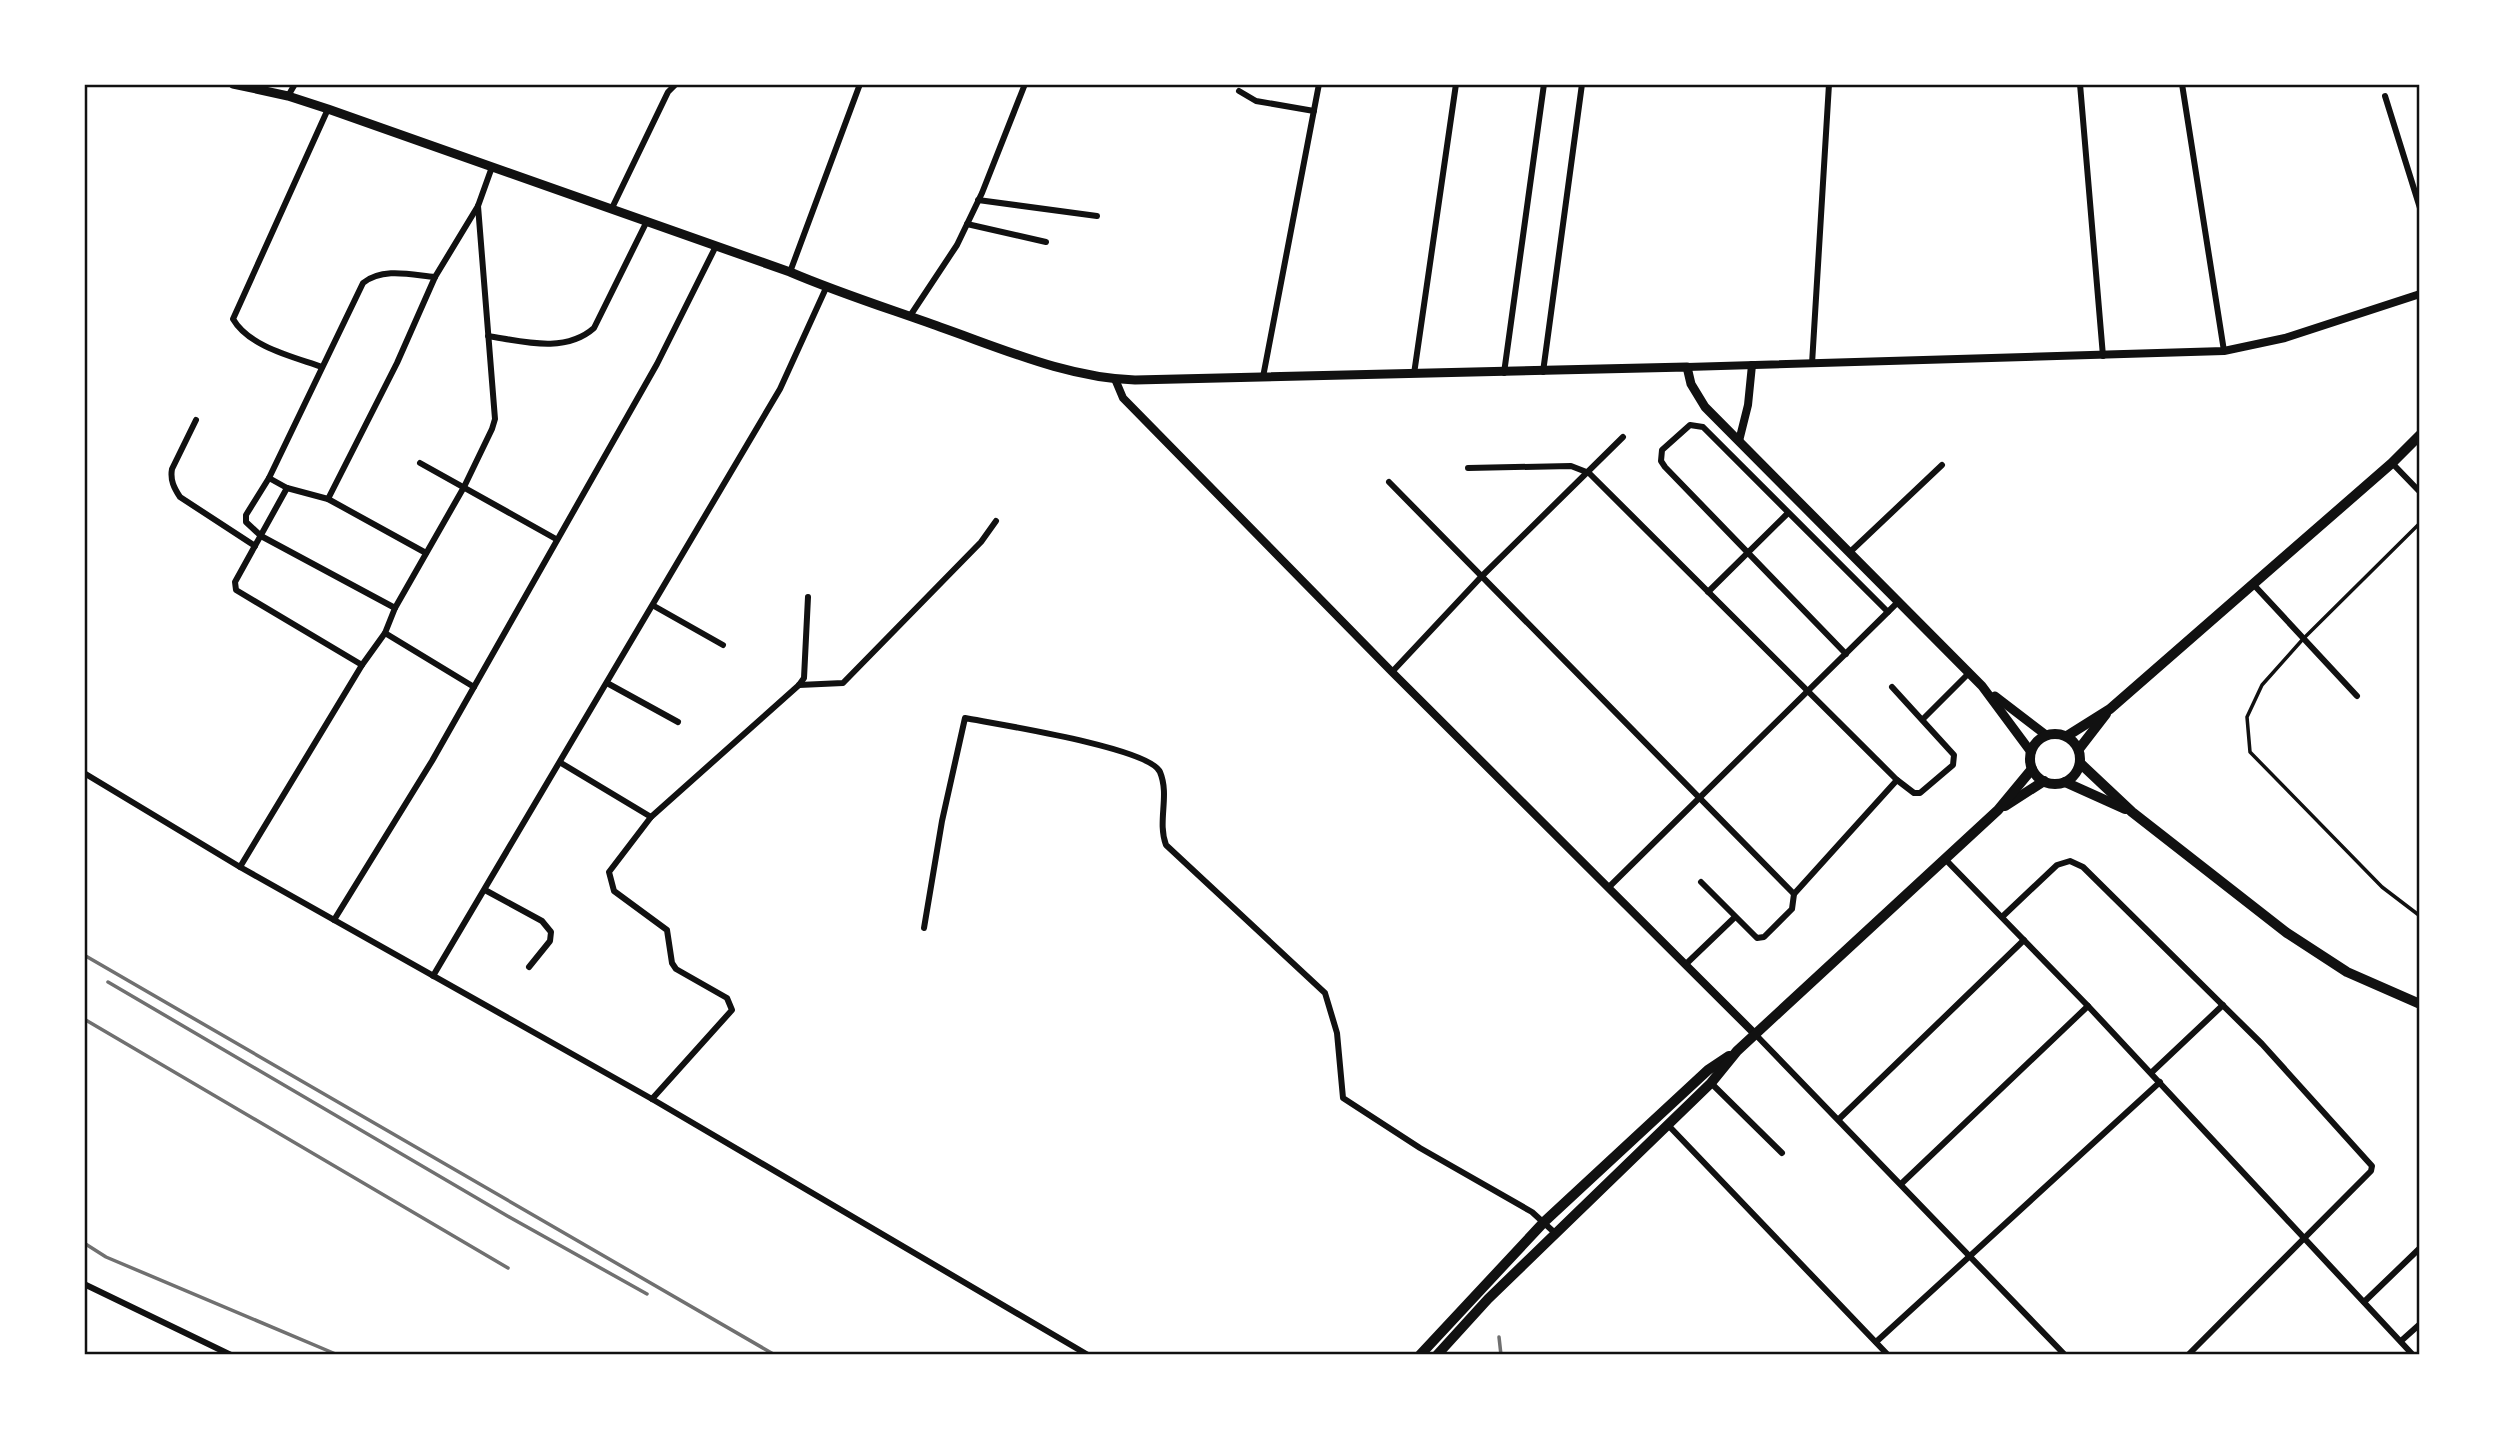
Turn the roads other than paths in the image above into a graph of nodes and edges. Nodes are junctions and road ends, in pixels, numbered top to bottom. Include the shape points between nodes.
1 (233, 84) edge
2 (295, 84) edge
3 (676, 84) edge
4 (860, 84) edge
5 (1025, 84) edge
6 (1319, 84) edge
7 (1456, 84) edge
8 (1544, 84) edge
9 (1582, 84) edge
10 (1829, 84) edge
11 (2080, 84) edge
12 (2182, 84) edge
13 (1239, 91) dead end
14 (288, 96) junction
15 (2385, 96) dead end
16 (328, 109) junction
17 (1314, 111) junction
18 (492, 167) junction
19 (978, 200) junction
20 (478, 206) junction
21 (612, 208) junction
22 (2420, 208) edge
23 (1097, 216) dead end
24 (647, 221) junction
25 (967, 224) junction
26 (1046, 242) dead end
27 (716, 246) junction
28 (790, 272) junction
29 (436, 277) junction
30 (826, 288) junction
31 (2420, 294) edge
32 (910, 316) junction
33 (488, 336) junction
34 (2224, 351) junction
35 (2103, 356) junction
36 (1812, 363) junction
37 (1752, 365) junction
38 (321, 367) junction
39 (1687, 367) junction
40 (1543, 372) junction
41 (1504, 373) junction
42 (1414, 374) junction
43 (1263, 377) junction
44 (1115, 379) junction
45 (196, 420) dead end
46 (2420, 435) edge
47 (1623, 437) dead end
48 (1739, 441) junction
49 (420, 463) dead end
50 (2392, 463) junction
51 (1942, 466) dead end
52 (1468, 468) dead end
53 (1589, 472) junction
54 (269, 478) junction
55 (1389, 482) dead end
56 (464, 487) junction
57 (287, 488) junction
58 (2420, 492) edge
59 (328, 499) junction
60 (1788, 513) junction
61 (996, 521) dead end
62 (2420, 523) edge
63 (261, 536) junction
64 (556, 539) junction
65 (255, 546) junction
66 (426, 552) junction
67 (1748, 552) junction
68 (1849, 552) junction
69 (1481, 578) junction
70 (2253, 584) junction
71 (1708, 592) junction
72 (808, 597) dead end
73 (1898, 602) junction
74 (654, 606) junction
75 (395, 608) junction
76 (1888, 612) junction
77 (385, 633) junction
78 (2303, 639) junction
79 (723, 645) dead end
80 (1846, 654) junction
81 (362, 665) junction
82 (1392, 672) junction
83 (1969, 673) junction
84 (607, 683) junction
85 (799, 685) junction
86 (1982, 686) junction
87 (474, 687) junction
88 (1892, 687) dead end
89 (1808, 691) junction
90 (2357, 696) dead end
91 (2110, 709) junction
92 (1923, 719) junction
93 (678, 722) dead end
94 (2046, 735) junction
95 (2067, 736) junction
96 (2079, 749) junction
97 (2031, 752) junction
98 (561, 763) junction
99 (2080, 763) junction
100 (2032, 769) junction
101 (84, 773) edge
102 (1897, 780) junction
103 (2044, 782) junction
104 (2066, 782) junction
105 (1699, 798) junction
106 (1998, 810) junction
107 (2132, 812) junction
108 (651, 817) junction
109 (1945, 859) junction
110 (240, 867) junction
111 (1700, 883) dead end
112 (1609, 887) junction
113 (485, 890) junction
114 (1794, 894) junction
115 (2420, 916) edge
116 (1735, 918) junction
117 (2002, 918) junction
118 (334, 920) junction
119 (924, 928) dead end
120 (2024, 940) junction
121 (1685, 965) junction
122 (529, 967) dead end
123 (433, 976) junction
124 (2420, 1004) edge
125 (2223, 1005) junction
126 (2088, 1006) junction
127 (1755, 1034) junction
128 (1737, 1051) junction
129 (2151, 1073) junction
130 (2160, 1082) junction
131 (1711, 1083) junction
132 (652, 1099) junction
133 (1839, 1119) junction
134 (1668, 1125) junction
135 (1782, 1153) dead end
136 (1900, 1184) junction
137 (1544, 1222) junction
138 (1555, 1233) junction
139 (2306, 1239) junction
140 (2420, 1248) edge
141 (1971, 1256) junction
142 (84, 1284) edge
143 (2364, 1302) junction
144 (2420, 1324) edge
145 (2401, 1341) junction
146 (1876, 1342) junction
147 (231, 1355) edge
148 (1088, 1355) edge
149 (1420, 1355) edge
150 (1437, 1355) edge
151 (1888, 1355) edge
152 (2065, 1355) edge
153 (2188, 1355) edge
154 (2413, 1355) edge

1 - 14 main road
2 - 14 street
3 - 21 street
4 - 28 street
5 - 19 street
6 - 17 street
7 - 42 street
8 - 41 street
9 - 40 street
10 - 36 street
11 - 35 street
12 - 34 street
13 - 17 street via 1256,102
14 - 16 main road
15 - 22 street
16 - 18 main road
16 - 38 street via 233,319 269,348
17 - 43 street
18 - 20 street
18 - 21 main road
19 - 23 street
19 - 25 street
20 - 29 street
20 - 33 street
21 - 24 main road
24 - 27 main road
24 - 33 street via 594,328 585,336 546,344
25 - 26 street
25 - 32 street
27 - 28 main road
27 - 64 street via 657,364
28 - 30 main road
29 - 38 street via 370,277
29 - 59 street
30 - 32 main road
30 - 74 street via 780,389
31 - 34 street via 2285,338
32 - 44 main road via 1040,361
33 - 56 street via 495,419
34 - 35 street
35 - 36 street
36 - 37 street
37 - 39 street
37 - 48 street
38 - 54 street
39 - 40 main road
39 - 48 main road via 1705,407
40 - 41 main road
41 - 42 main road
42 - 43 main road
43 - 44 main road
44 - 82 street via 1123,398
45 - 65 street via 172,469 174,489
46 - 50 main road
47 - 53 street
48 - 68 main road
49 - 56 street
50 - 58 street
50 - 70 main road
51 - 68 street
52 - 53 street via 1571,466
53 - 69 street
53 - 71 street
54 - 57 street
54 - 63 street via 246,515 246,522
55 - 69 street
56 - 64 street
56 - 66 street
57 - 59 street
57 - 63 street
59 - 66 street
60 - 67 street
60 - 67 street via 1703,427 1690,425 1662,450 1661,461
60 - 76 street
61 - 85 street via 981,542 843,683
62 - 78 lane
63 - 65 street
63 - 75 street
64 - 87 street
65 - 81 street via 236,582 240,595
66 - 75 street
67 - 71 street
67 - 80 street
68 - 73 main road
69 - 82 street
69 - 105 street
70 - 78 street
70 - 91 main road
71 - 89 street
72 - 85 street via 804,678
73 - 76 street
73 - 83 main road
74 - 79 street
74 - 84 street
75 - 77 street
76 - 80 street
77 - 81 street
77 - 87 street
78 - 90 street
78 - 115 lane via 2252,701 2246,732 2250,752 2382,887
80 - 89 street
81 - 110 street
82 - 112 street
83 - 86 main road
83 - 92 street
84 - 93 street
84 - 98 street
85 - 108 street
86 - 94 main road
86 - 97 main road
87 - 118 street
88 - 92 street
89 - 102 street
89 - 105 street
91 - 95 main road
91 - 96 main road
92 - 102 street via 1954,755 1953,765 1920,793
94 - 95 main road
94 - 97 main road
95 - 96 main road
96 - 99 main road
97 - 100 main road
98 - 108 street
98 - 113 street
99 - 104 main road
99 - 107 main road
100 - 103 main road
100 - 106 main road
101 - 110 street
102 - 114 street
103 - 104 main road
103 - 106 main road
104 - 107 main road
105 - 112 street
105 - 114 street
106 - 109 main road
107 - 124 main road via 2307,947 2364,981
108 - 132 street via 609,872 610,885 624,900 664,925 676,969 727,998 732,1010
109 - 117 street
109 - 127 main road
110 - 118 street
111 - 116 street
112 - 121 street
113 - 122 street via 542,921 551,932 550,941
113 - 123 street
114 - 116 street via 1793,909 1760,939
116 - 121 street
117 - 120 street
117 - 125 street via 2057,865 2077,864
118 - 123 street
119 - 137 street via 965,718 1100,745 1149,761 1159,769 1165,791 1161,830 1166,845 1325,993 1337,1033 1343,1098
120 - 126 street
120 - 133 street
121 - 127 street
123 - 132 street
125 - 129 street
125 - 139 street via 2372,1166
126 - 129 street
126 - 136 street
127 - 128 main road
127 - 133 street
128 - 131 main road
128 - 137 main road via 1708,1070
129 - 130 street
130 - 139 street
130 - 141 street
131 - 134 main road
131 - 135 street
132 - 148 street
133 - 136 street
134 - 138 main road
134 - 146 street
136 - 141 street
137 - 138 street
137 - 149 main road
138 - 150 main road
139 - 143 street
139 - 153 street
140 - 143 street
141 - 146 street
141 - 152 street
142 - 147 street
143 - 145 street
144 - 145 street
145 - 154 street
146 - 151 street

